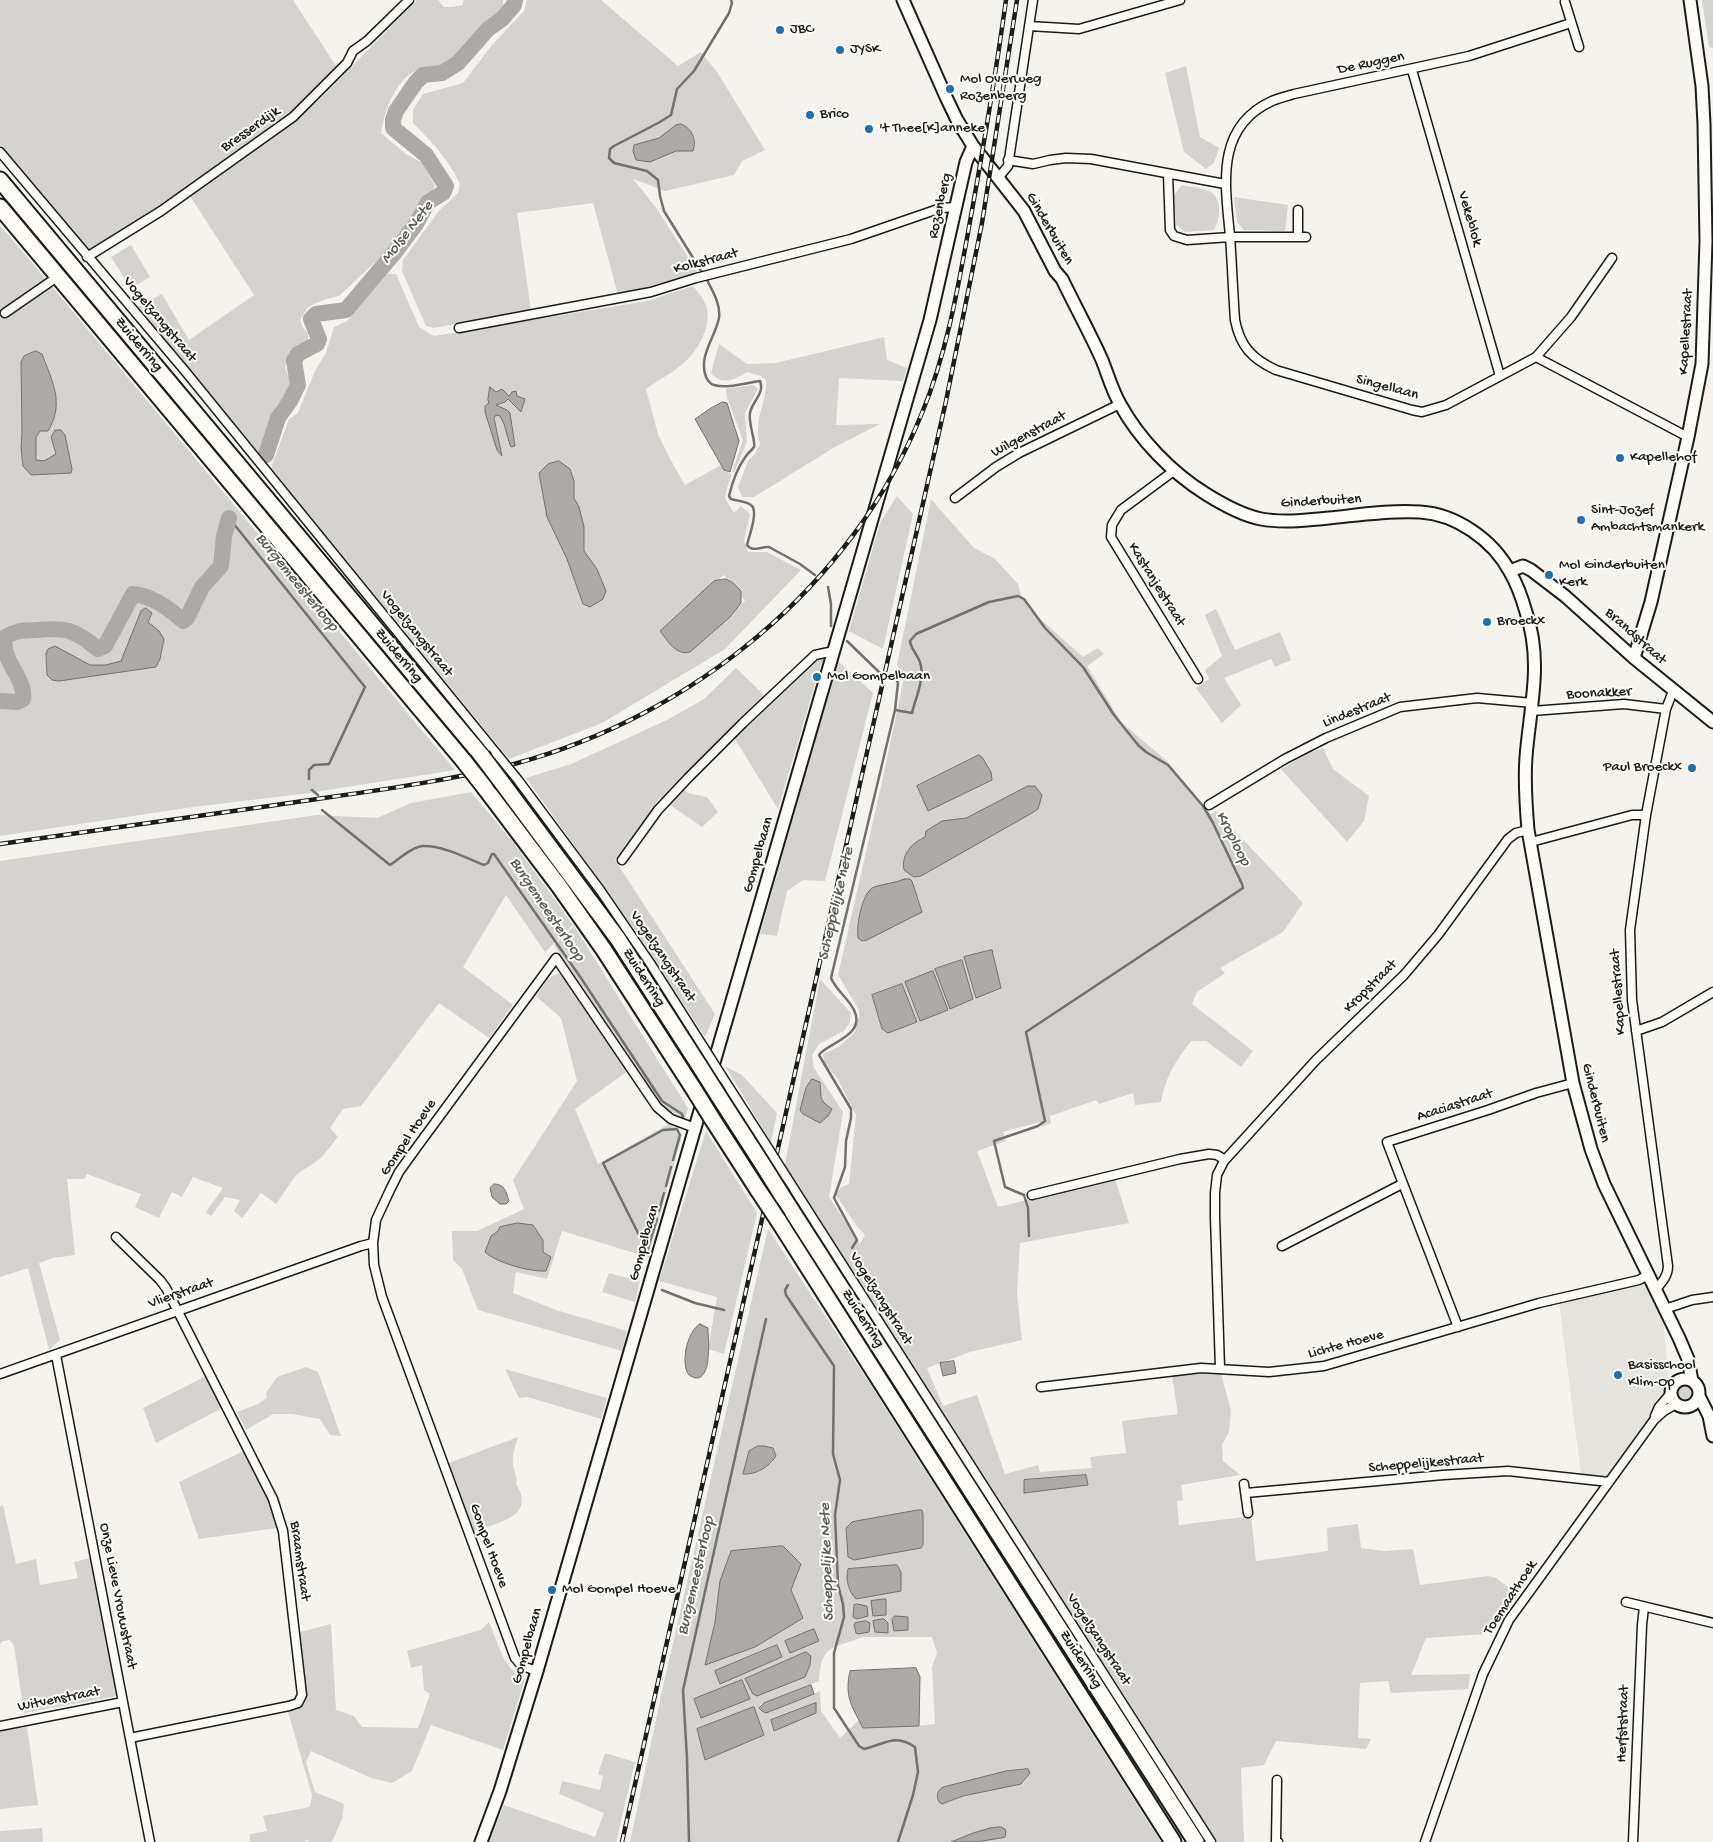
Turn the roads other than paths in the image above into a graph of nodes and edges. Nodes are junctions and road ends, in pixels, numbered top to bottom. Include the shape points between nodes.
1 (409, 0) edge
2 (903, 0) edge
3 (1033, 0) edge
4 (1180, 0) edge
5 (1690, 0) edge
6 (1565, 2) dead end
7 (1571, 23) junction
8 (1029, 26) junction
9 (1579, 47) dead end
10 (1412, 70) junction
11 (973, 146) junction
12 (0, 152) edge
13 (1008, 160) junction
14 (1168, 174) junction
15 (999, 178) junction
16 (0, 180) edge
17 (1225, 184) junction
18 (0, 207) edge
19 (956, 207) junction
20 (1298, 210) dead end
21 (1298, 237) junction
22 (1306, 237) dead end
23 (1230, 238) junction
24 (1709, 241) edge
25 (87, 257) junction
26 (1612, 258) dead end
27 (72, 266) junction
28 (58, 276) junction
29 (5, 314) dead end
30 (459, 328) dead end
31 (1536, 357) junction
32 (1500, 376) junction
33 (1120, 404) junction
34 (898, 429) joint
35 (1688, 437) junction
36 (1175, 470) junction
37 (955, 498) dead end
38 (1510, 571) junction
39 (834, 651) junction
40 (1634, 658) junction
41 (1198, 679) dead end
42 (1673, 691) junction
43 (1533, 707) junction
44 (1666, 709) junction
45 (1713, 722) edge
46 (489, 754) junction
47 (511, 782) junction
48 (1209, 805) dead end
49 (1646, 815) junction
50 (1530, 836) junction
51 (622, 860) dead end
52 (1713, 992) edge
53 (1636, 1030) junction
54 (1574, 1083) junction
55 (695, 1128) junction
56 (1225, 1160) junction
57 (1402, 1184) junction
58 (1032, 1195) dead end
59 (116, 1237) dead end
60 (373, 1243) junction
61 (1282, 1246) dead end
62 (1648, 1275) junction
63 (1656, 1289) junction
64 (1713, 1297) edge
65 (1665, 1309) junction
66 (177, 1310) junction
67 (1458, 1327) junction
68 (56, 1354) junction
69 (1220, 1368) junction
70 (0, 1374) edge
71 (1687, 1380) junction
72 (1041, 1387) dead end
73 (1674, 1399) junction
74 (1695, 1401) junction
75 (1654, 1420) junction
76 (1713, 1436) edge
77 (1609, 1482) junction
78 (1244, 1484) dead end
79 (1246, 1493) junction
80 (1248, 1513) dead end
81 (1626, 1602) dead end
82 (1644, 1607) junction
83 (1713, 1623) edge
84 (537, 1671) junction
85 (123, 1702) junction
86 (0, 1726) edge
87 (130, 1738) junction
88 (1276, 1780) dead end
89 (150, 1842) edge
90 (481, 1842) edge
91 (1173, 1842) edge
92 (1196, 1842) edge
93 (1211, 1842) edge
94 (1278, 1842) edge
95 (1424, 1842) edge
96 (1633, 1842) edge

1 - 25 street, Bresserdijk via 353,51 347,63 293,117 161,211
2 - 11 street via 946,97
3 - 8 street
4 - 8 street via 1079,29
5 - 24 street, Kapellestraat via 1702,86
6 - 7 street
7 - 9 street
7 - 10 street, De Ruggen via 1469,56
8 - 13 street
10 - 17 street, De Ruggen via 1273,100 1254,112 1242,125 1227,157
10 - 32 street, Vekeblok
11 - 15 street, Ginderbuiten
11 - 19 street, Rozenberg
12 - 25 street, Vogelzangstraat
13 - 14 street via 1033,164 1066,158 1091,159
13 - 15 street via 1006,170
14 - 17 street
14 - 23 street via 1170,230 1174,236 1187,240
15 - 33 street, Ginderbuiten via 1024,211 1062,279
16 - 27 highway, Zuiderring
17 - 23 street, De Ruggen
18 - 28 highway, Zuiderring
19 - 30 street, Kolkstraat via 941,208 851,239 651,292
19 - 34 street, Rozenberg via 930,320
20 - 21 street
21 - 22 street
21 - 23 street
23 - 32 street, Singellaan via 1238,335 1244,346 1261,362 1276,370 1422,412 1446,406
24 - 35 street, Kapellestraat via 1702,364
25 - 46 street, Vogelzangstraat via 191,379
26 - 31 street, Singellaan via 1571,317
27 - 28 street
27 - 46 highway, Zuiderring
28 - 29 street
28 - 91 highway, Zuiderring, bridge via 485,788 604,950
31 - 32 street, Singellaan
31 - 35 street
33 - 36 street, Ginderbuiten via 1144,439
33 - 37 street, Wilgenstraat via 1019,452
34 - 39 street, Gompelbaan
35 - 40 street, Kapellestraat via 1651,602
36 - 38 street, Ginderbuiten via 1212,497 1260,518 1293,521 1431,513 1478,535
36 - 41 street, Kastanjestraat via 1121,510 1112,525 1111,537
38 - 40 street, Brandstraat via 1523,566 1531,570
38 - 43 street, Ginderbuiten via 1531,631 1535,666
39 - 51 street via 815,655 748,718 658,810
39 - 55 street, Gompelbaan
40 - 42 street, Brandstraat
42 - 44 street, Kapellestraat
42 - 45 street, Brandstraat
43 - 44 street, Boonakker via 1624,704
43 - 48 street, Lindestraat via 1477,698 1400,707 1285,758
43 - 50 street, Ginderbuiten via 1525,785
44 - 49 street, Kapellestraat
46 - 47 highway, Zuiderring, bridge
47 - 92 highway, Zuiderring, bridge via 618,939
47 - 93 street, Vogelzangstraat, bridge via 600,890 650,963
49 - 50 street
49 - 53 street, Kapellestraat via 1630,930
50 - 54 street, Ginderbuiten
50 - 56 street, Kropstraat via 1516,833 1508,839 1438,936 1404,975 1316,1060
52 - 53 street via 1662,1022
53 - 63 street, Kapellestraat via 1668,1266 1665,1278
54 - 57 street, Acaciastraat via 1387,1142
54 - 62 street, Ginderbuiten via 1590,1149
55 - 60 street, Gompel Hoeve via 671,1119 657,1107 556,958 399,1172 376,1220
55 - 84 street, Gompelbaan
56 - 58 street via 1209,1154 1180,1159
56 - 69 street, Kropstraat via 1218,1171 1214,1193
57 - 61 street
57 - 67 street, Acaciastraat
59 - 66 street, Braamstraat via 160,1280
60 - 66 street, Vlierstraat
60 - 84 street, Gompel Hoeve via 382,1297 515,1658 522,1666
62 - 63 street, Ginderbuiten
62 - 67 street, Lichte Hoeve
63 - 65 street, Ginderbuiten
64 - 65 street
65 - 71 street, Ginderbuiten via 1685,1354
66 - 68 street, Vlierstraat
66 - 87 street, Braamstraat via 273,1500 283,1532 302,1695 298,1703 289,1706
67 - 69 street, Lichte Hoeve via 1324,1366 1269,1372
68 - 70 street, Vlierstraat
68 - 85 street, Onze Lieve Vrouwstraat
69 - 72 street, Lichte Hoeve
71 - 73 street via 1674,1385
71 - 74 street via 1698,1387
73 - 74 street via 1684,1407
73 - 75 street, Toemaathoek
73 - 75 street, Toemaathoek via 1659,1408
74 - 76 street via 1709,1416
75 - 77 street, Toemaathoek
77 - 79 street, Scheppelijkestraat via 1508,1471
77 - 95 street, Toemaathoek via 1533,1585 1503,1632 1483,1674
78 - 79 street
79 - 80 street
81 - 82 street
82 - 83 street
82 - 96 street, Herfststraat
84 - 90 street, Gompelbaan
85 - 86 street, Witvenstraat
85 - 87 street, Onze Lieve Vrouwstraat
87 - 89 street, Onze Lieve Vrouwstraat
88 - 94 street via 1275,1830

